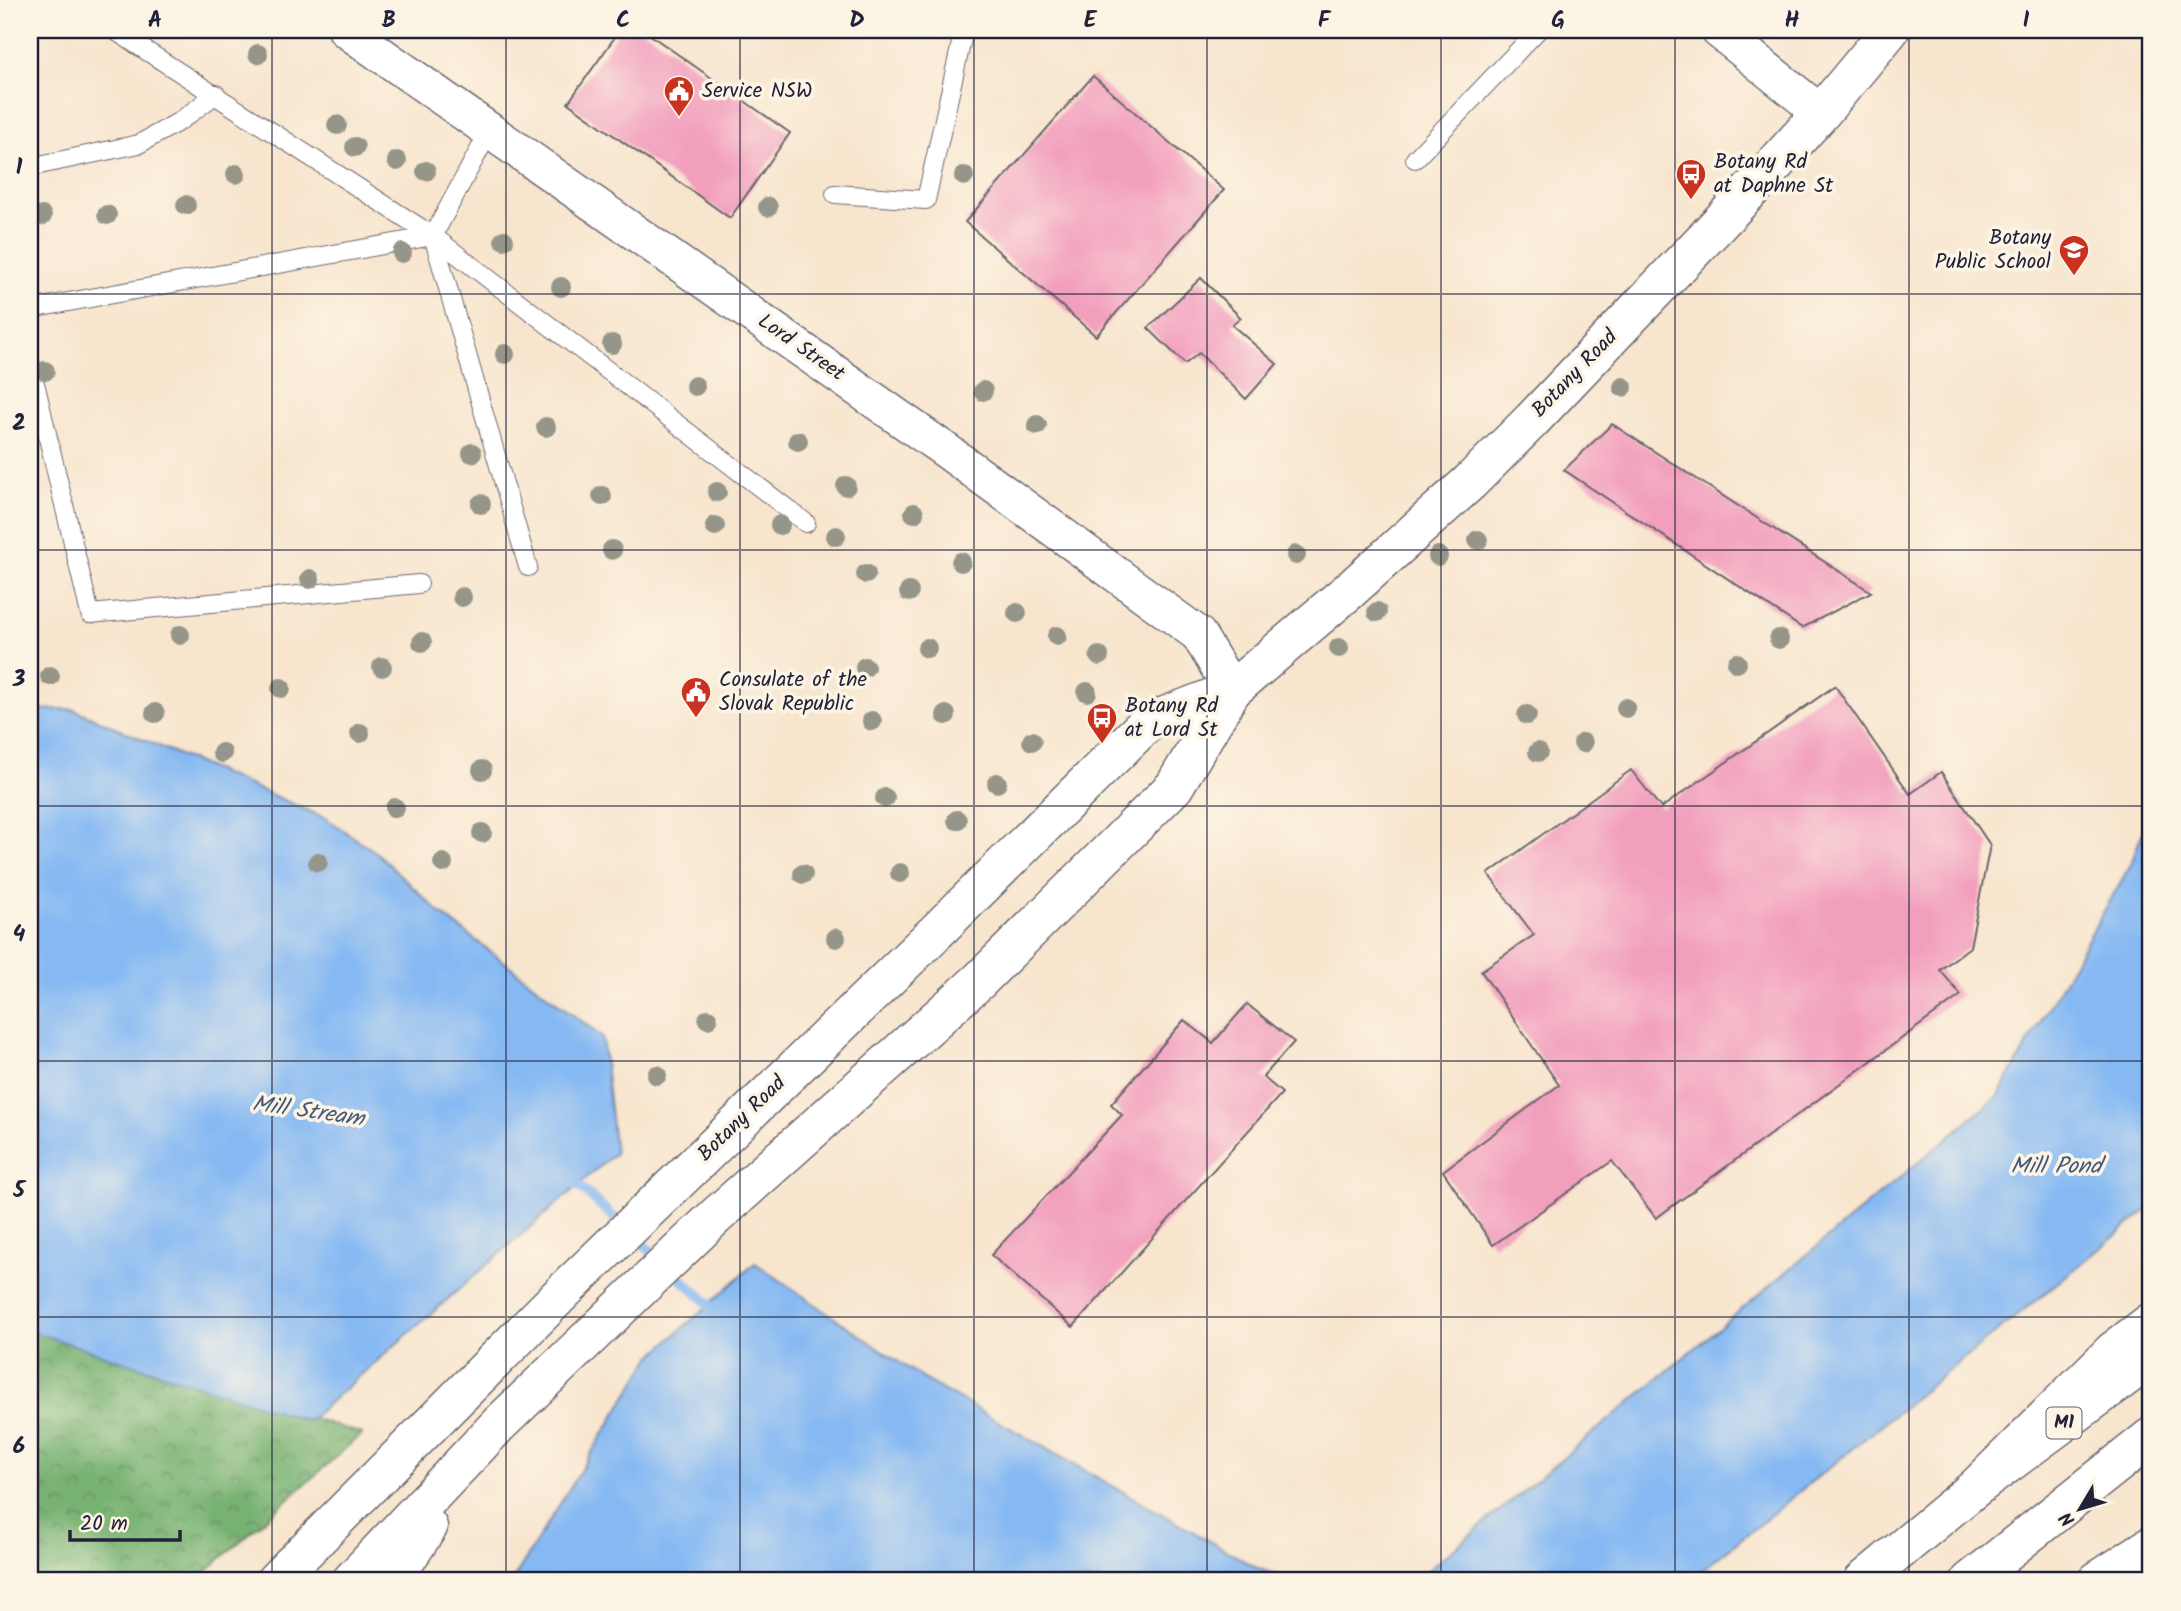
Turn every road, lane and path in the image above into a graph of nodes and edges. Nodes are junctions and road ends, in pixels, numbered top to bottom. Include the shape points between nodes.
1 (114, 30) edge
2 (346, 30) edge
3 (964, 30) edge
4 (1538, 30) edge
5 (1718, 30) edge
6 (1890, 30) edge
7 (216, 94) junction
8 (1821, 113) junction
9 (490, 130) junction
10 (1415, 159) dead end
11 (30, 167) edge
12 (835, 194) dead end
13 (433, 236) junction
14 (30, 309) edge
15 (30, 362) edge
16 (806, 523) dead end
17 (528, 567) dead end
18 (419, 584) dead end
19 (1232, 690) junction
20 (2151, 1322) edge
21 (2151, 1358) edge
22 (499, 1424) junction
23 (2151, 1437) edge
24 (1975, 1488) junction
25 (2151, 1546) edge
26 (275, 1581) edge
27 (351, 1581) edge
28 (392, 1581) edge
29 (1863, 1581) edge
30 (1970, 1581) edge
31 (2097, 1581) edge

1 - 7 lane
2 - 9 street, Lord Street
3 - 12 lane via 926,200
4 - 10 lane
5 - 8 street
6 - 8 main road, Botany Road
7 - 11 lane via 139,144
7 - 13 lane
8 - 19 main road, Botany Road via 1470,482
9 - 13 lane
9 - 19 street, Lord Street via 1198,634
13 - 14 lane
13 - 16 lane
13 - 17 lane
15 - 18 lane via 90,614
19 - 22 main road, Botany Road via 1174,787 979,981 716,1216
19 - 26 main road, Botany Road via 1147,723 563,1292
20 - 24 main road via 2113,1351
21 - 24 main road, M1
22 - 27 main road, Botany Road
22 - 28 main road
23 - 30 main road
24 - 29 main road, M1
25 - 31 main road

